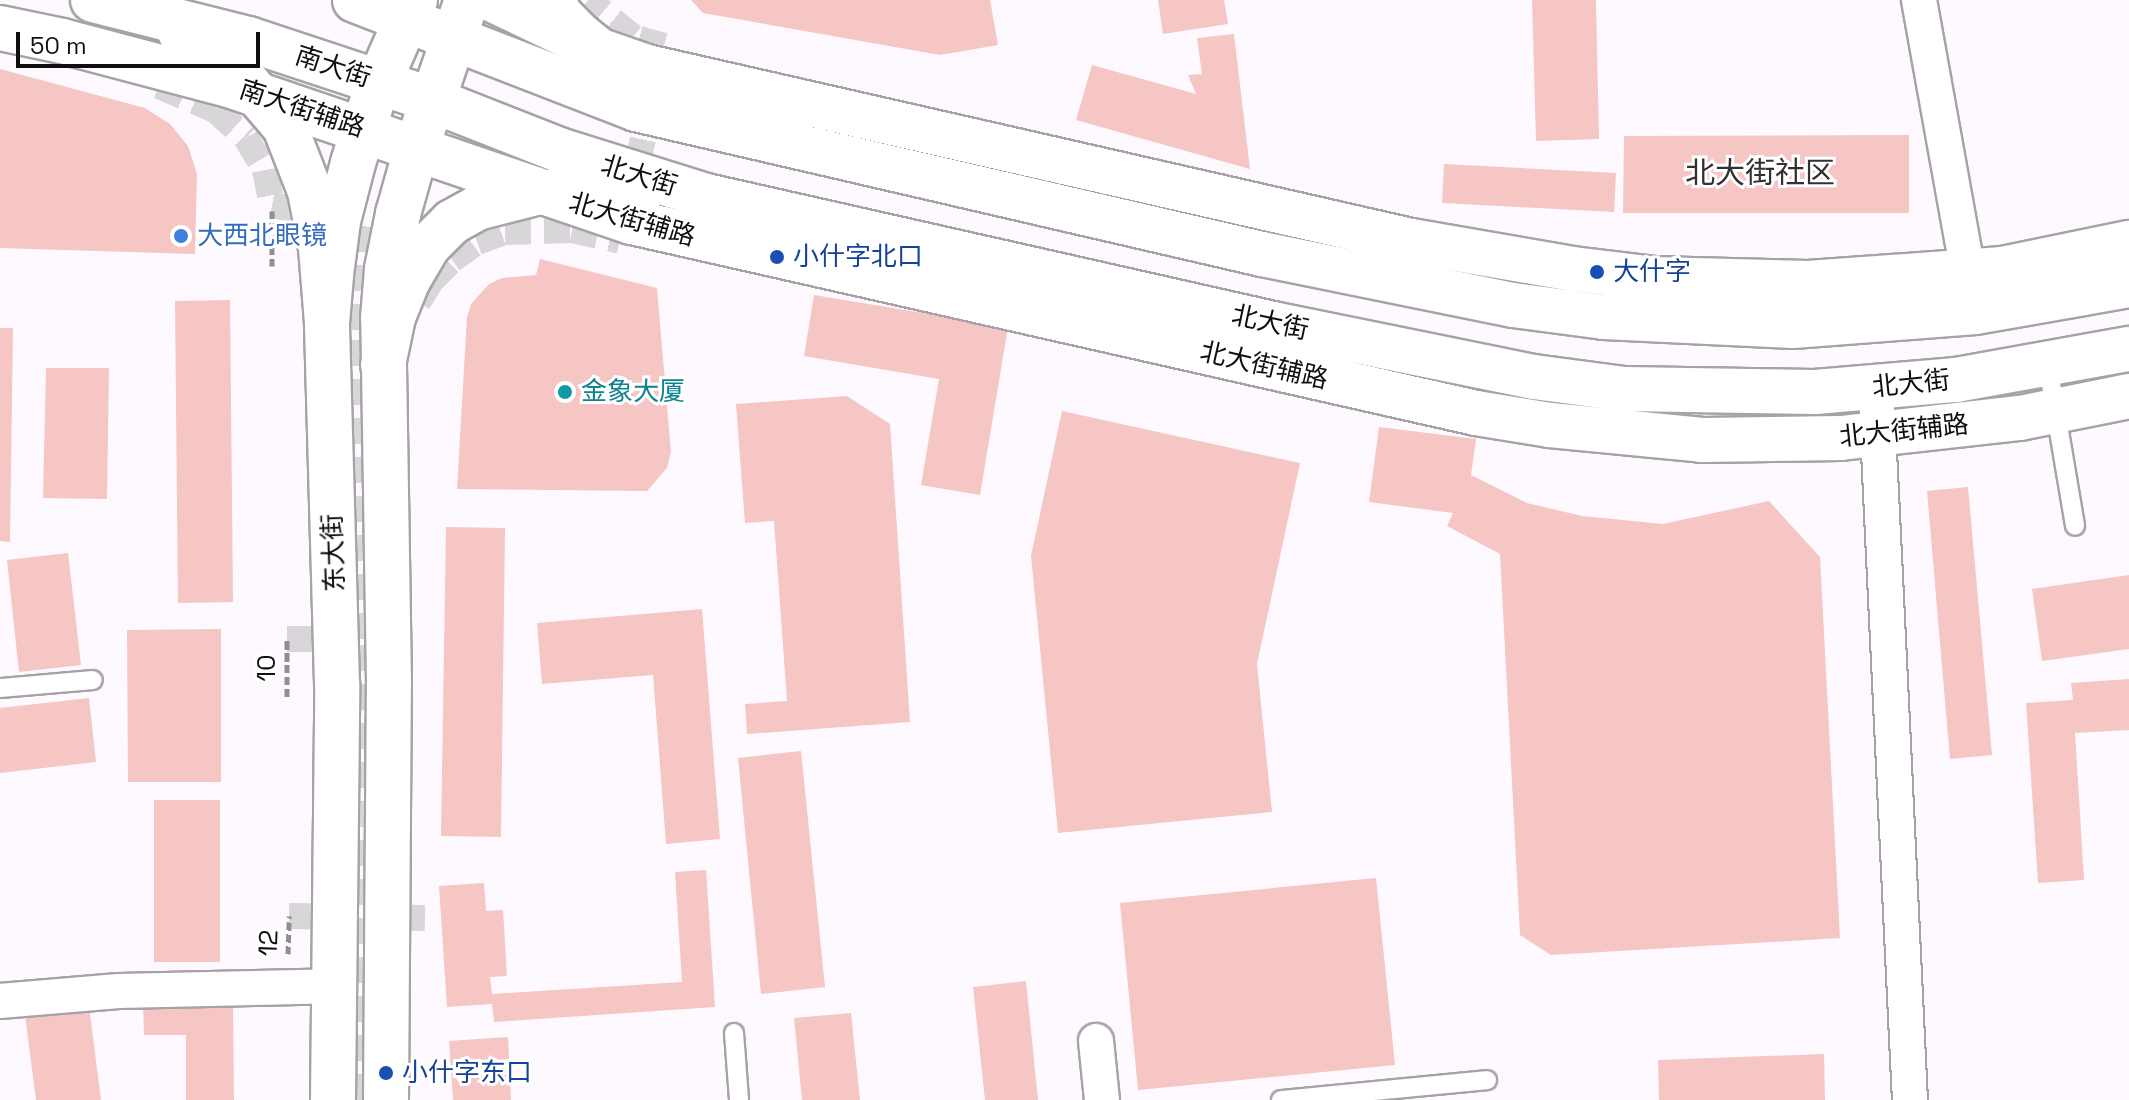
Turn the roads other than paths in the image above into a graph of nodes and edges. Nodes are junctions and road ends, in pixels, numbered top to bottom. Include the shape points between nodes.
1 (93, 0) edge
2 (355, 0) edge
3 (493, 0) edge
4 (553, 0) edge
5 (1919, 0) edge
6 (411, 9) edge
7 (143, 12) junction
8 (460, 18) edge
9 (0, 28) edge
10 (598, 50) junction
11 (379, 82) junction
12 (257, 94) junction
13 (432, 100) junction
14 (364, 128) junction
15 (734, 132) junction
16 (417, 147) junction
17 (540, 192) junction
18 (706, 196) junction
19 (2129, 243) edge
20 (2129, 285) edge
21 (1971, 292) junction
22 (327, 323) junction
23 (2129, 349) edge
24 (383, 365) junction
25 (2048, 366) junction
26 (1876, 388) junction
27 (2129, 396) edge
28 (2056, 411) junction
29 (1878, 435) junction
30 (2075, 526) dead end
31 (93, 680) dead end
32 (0, 688) edge
33 (333, 986) junction
34 (0, 1001) edge
35 (734, 1033) dead end
36 (1096, 1041) dead end
37 (1487, 1080) dead end
38 (333, 1100) edge
39 (386, 1100) edge
40 (739, 1100) edge
41 (1102, 1100) edge
42 (1281, 1100) edge
43 (1910, 1100) edge

1 - 7 main road, 南大街
2 - 6 main road
3 - 10 main road
4 - 10 main road via 560,15
5 - 21 street
6 - 8 main road
6 - 11 main road, 东大街
7 - 11 main road, 南大街
7 - 12 main road via 200,43
8 - 13 main road, 东大街
8 - 15 main road via 586,92
9 - 12 main road, 南大街辅路
10 - 15 main road via 627,73
10 - 21 main road via 647,67 849,115 1497,257 1655,279
11 - 13 main road, 南大街
11 - 14 main road, 东大街
12 - 14 main road, 南大街辅路
12 - 22 main road via 285,127 310,191
13 - 16 main road, 东大街
13 - 18 main road, 北大街 via 559,150
14 - 16 main road, 南大街辅路
14 - 22 main road, 东大街 via 338,221
15 - 21 main road via 1262,254 1513,305 1604,317 1755,326 1846,324
16 - 17 main road, 北大街辅路
16 - 24 main road, 东大街 via 387,269
17 - 18 main road
17 - 24 main road via 477,208 452,222 428,246 393,317
17 - 29 main road, 北大街辅路 via 720,245 1476,413 1702,440
18 - 26 main road, 北大街 via 1534,377 1688,392
19 - 21 main road
20 - 21 main road
22 - 33 main road, 东大街 via 337,684
23 - 25 main road, 北大街
24 - 39 main road, 东大街 via 389,683
25 - 26 main road, 北大街
25 - 28 lane
26 - 29 street
27 - 28 main road, 北大街辅路
28 - 29 main road, 北大街辅路
28 - 30 lane
29 - 43 street
31 - 32 lane
33 - 34 street via 119,991
33 - 38 main road, 东大街
35 - 40 lane
36 - 41 street
37 - 42 lane

